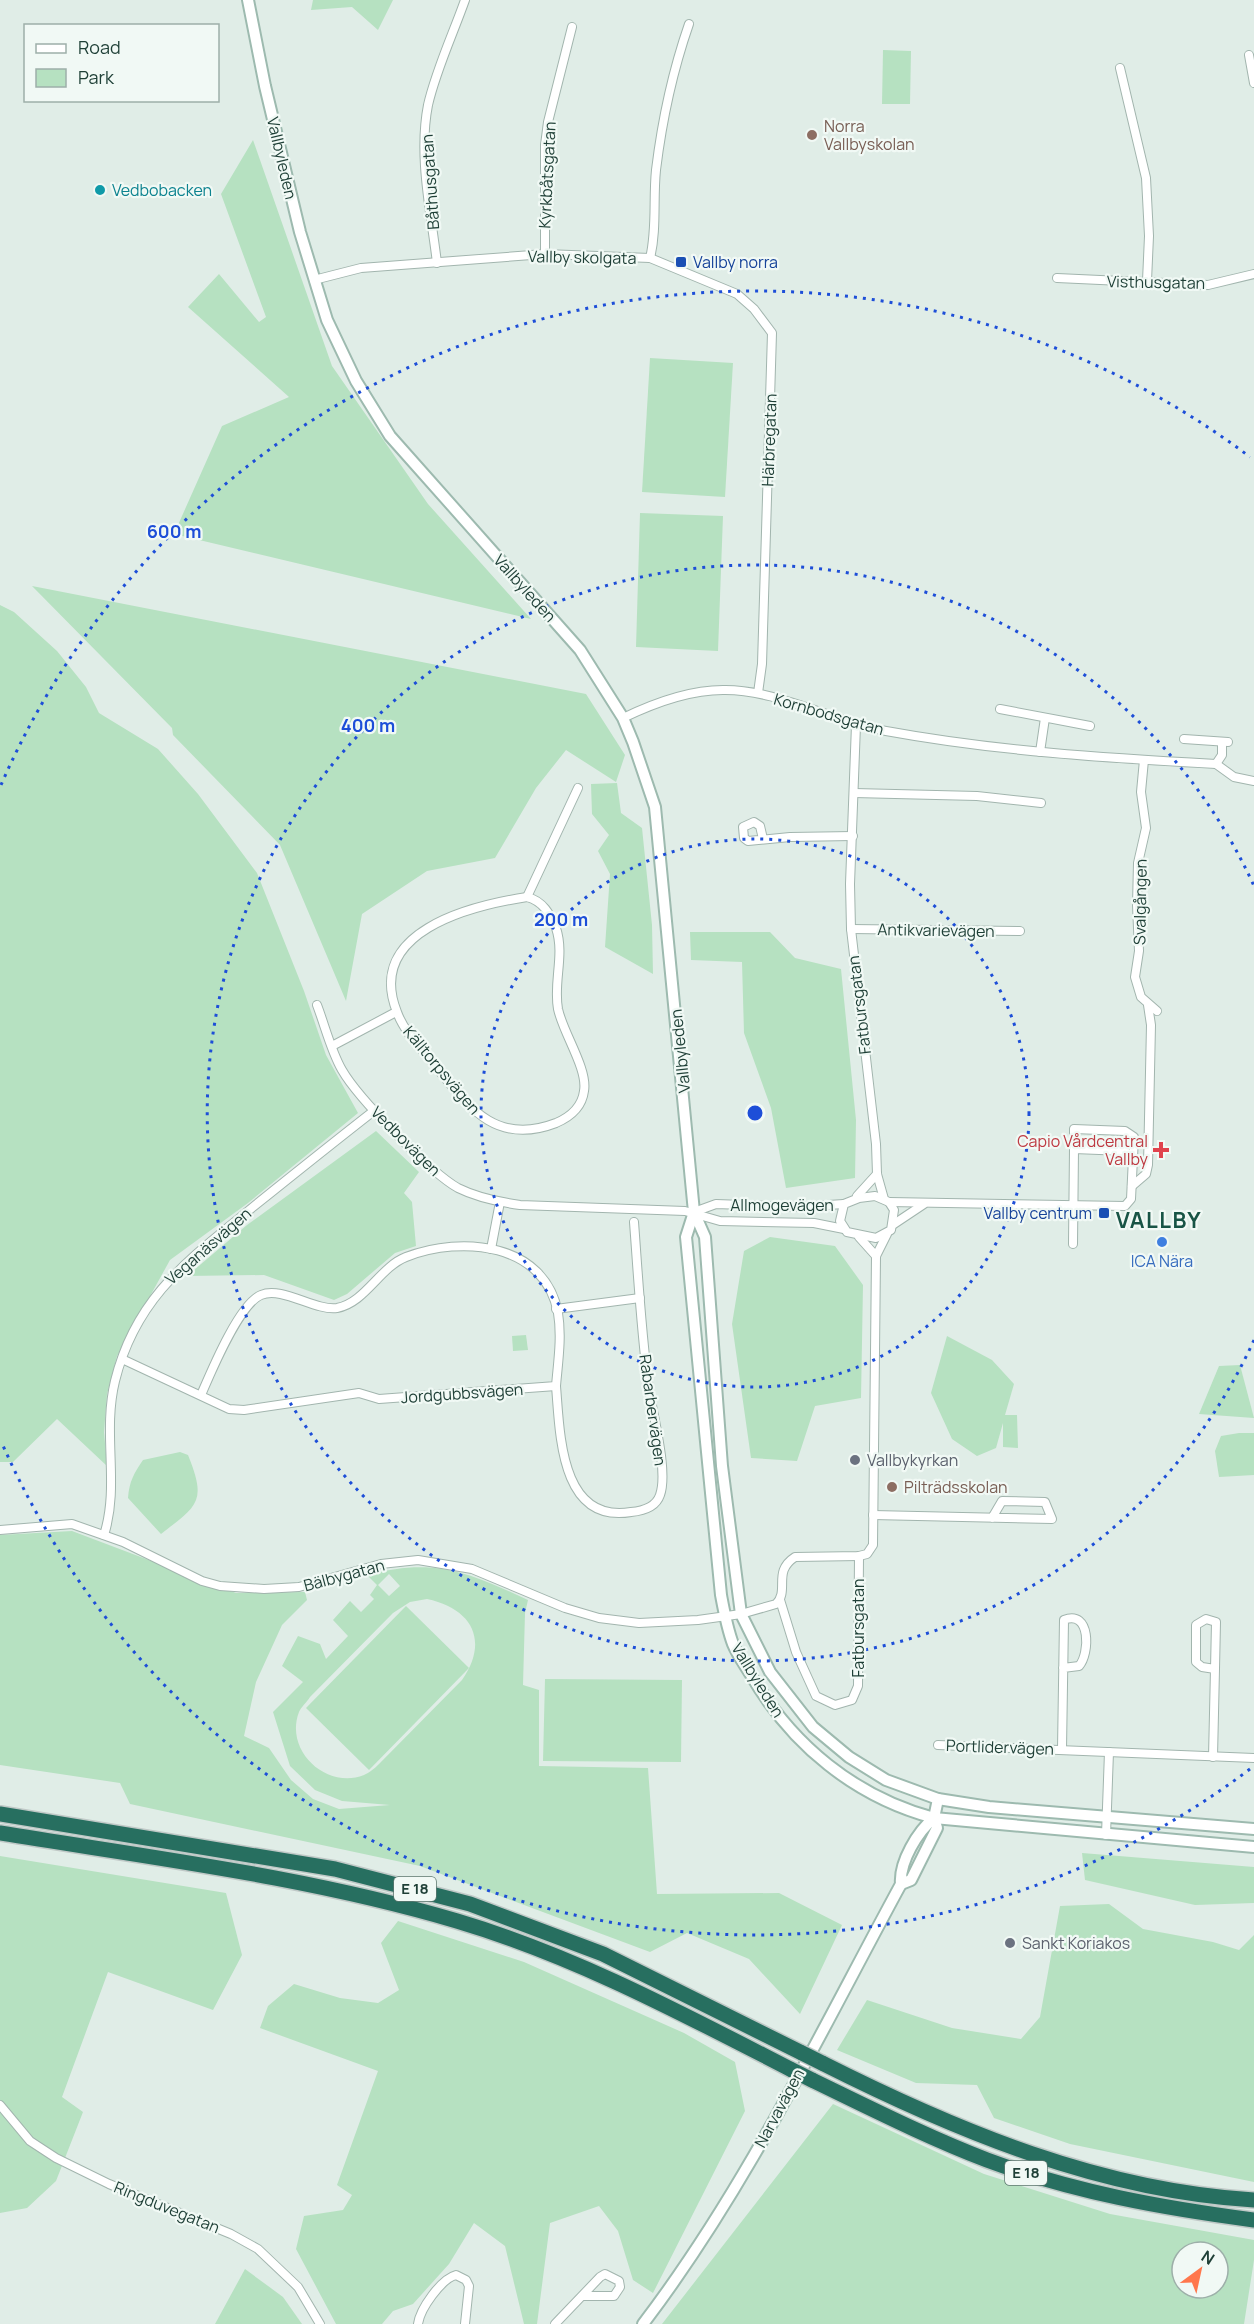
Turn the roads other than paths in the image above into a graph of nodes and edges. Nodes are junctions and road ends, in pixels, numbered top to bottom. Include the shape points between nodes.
1 (248, 0) edge
2 (465, 0) edge
3 (689, 24) dead end
4 (572, 27) dead end
5 (1249, 55) dead end
6 (1120, 68) dead end
7 (1254, 83) edge
8 (545, 254) junction
9 (650, 258) junction
10 (437, 263) junction
11 (1254, 274) edge
12 (1057, 278) dead end
13 (314, 279) junction
14 (1147, 281) junction
15 (758, 693) junction
16 (1000, 709) dead end
17 (623, 718) junction
18 (1045, 718) junction
19 (855, 725) junction
20 (1090, 726) dead end
21 (1184, 740) dead end
22 (1040, 752) junction
23 (1144, 760) junction
24 (1216, 764) junction
25 (1254, 781) edge
26 (578, 788) dead end
27 (854, 793) junction
28 (1041, 803) dead end
29 (853, 836) junction
30 (763, 839) dead end
31 (527, 897) junction
32 (851, 929) junction
33 (1020, 931) dead end
34 (317, 1005) dead end
35 (1148, 1005) junction
36 (1157, 1011) dead end
37 (396, 1012) junction
38 (332, 1046) junction
39 (375, 1110) junction
40 (1074, 1149) junction
41 (1134, 1160) junction
42 (877, 1174) junction
43 (1132, 1186) junction
44 (886, 1200) junction
45 (500, 1202) junction
46 (847, 1202) junction
47 (925, 1204) junction
48 (1073, 1206) junction
49 (694, 1212) junction
50 (634, 1222) dead end
51 (894, 1225) junction
52 (844, 1229) junction
53 (887, 1234) junction
54 (857, 1236) junction
55 (1073, 1244) dead end
56 (491, 1249) junction
57 (876, 1256) junction
58 (640, 1298) junction
59 (556, 1309) junction
60 (122, 1359) junction
61 (556, 1386) junction
62 (201, 1395) junction
63 (873, 1515) junction
64 (992, 1518) junction
65 (0, 1530) edge
66 (104, 1535) junction
67 (859, 1556) junction
68 (780, 1600) junction
69 (741, 1614) junction
70 (725, 1615) junction
71 (1064, 1668) junction
72 (1215, 1669) junction
73 (938, 1745) dead end
74 (1062, 1749) junction
75 (1110, 1752) junction
76 (1212, 1757) junction
77 (1254, 1758) edge
78 (938, 1799) junction
79 (906, 1809) junction
80 (0, 1814) edge
81 (1107, 1816) junction
82 (934, 1818) junction
83 (1254, 1829) edge
84 (0, 1833) edge
85 (1106, 1835) junction
86 (917, 1838) junction
87 (1254, 1847) edge
88 (901, 1884) junction
89 (0, 2105) edge
90 (1254, 2200) edge
91 (1254, 2220) edge
92 (583, 2296) junction
93 (320, 2324) edge
94 (418, 2324) edge
95 (465, 2324) edge
96 (555, 2324) edge
97 (643, 2324) edge

1 - 13 main road, Vallbyleden via 285,174
2 - 10 street, Båthusgatan via 431,93 426,118 424,141
3 - 9 street, Vallby skolgata via 662,132
4 - 8 street, Kyrkbåtsgatan via 545,145
5 - 7 street
6 - 14 street via 1146,178
8 - 9 street, Vallby skolgata
8 - 10 street, Vallby skolgata
9 - 15 street, Härbregatan via 737,294 772,333
10 - 13 street, Vallby skolgata via 361,268
11 - 14 street, Visthusgatan via 1208,285
12 - 14 street, Visthusgatan
13 - 17 main road, Vallbyleden via 340,350 390,436 580,650
15 - 17 street, Kornbodsgatan via 694,692
15 - 19 street, Kornbodsgatan
16 - 18 street
17 - 49 main road, Vallbyleden via 655,807
18 - 20 street
18 - 22 street
19 - 22 street, Kornbodsgatan
19 - 27 street, Fatbursgatan
21 - 24 street via 1225,742
22 - 23 street, Kornbodsgatan
23 - 24 street, Kornbodsgatan
23 - 35 street, Svalgången via 1141,792 1146,828 1138,863 1139,951 1135,977
24 - 25 street, Kornbodsgatan via 1234,777
26 - 31 street
27 - 28 street via 976,796
27 - 29 street, Fatbursgatan
29 - 30 street
29 - 32 street, Fatbursgatan
31 - 37 street, Källtorpsvägen via 494,902 454,916 411,939 400,951 392,973
31 - 37 street, Källtorpsvägen via 534,898 549,912 559,940 558,1011 584,1080 584,1091 574,1112 552,1124 523,1130 491,1124 467,1104 406,1030
32 - 33 street, Antikvarievägen
32 - 42 street, Fatbursgatan
34 - 38 street, Vedbovägen
35 - 36 street
35 - 43 street, Svalgången via 1148,1165 1142,1179
37 - 38 street, Källtorpsvägen
38 - 39 street, Vedbovägen via 341,1070
39 - 45 street, Vedbovägen via 441,1176 466,1192
39 - 60 street, Veganäsvägen via 179,1268 146,1309
40 - 41 street via 1125,1151
40 - 41 street via 1074,1129 1125,1131 1134,1137
40 - 48 street
41 - 43 street
42 - 44 street, Fatbursgatan
42 - 46 street via 863,1192
43 - 48 street, Svalgången via 1131,1199 1125,1206
44 - 46 street via 867,1196
44 - 47 street
44 - 51 street via 894,1210
45 - 49 street, Vedbovägen
45 - 56 street
46 - 49 street, Allmogevägen via 796,1207 716,1204
46 - 52 street via 840,1214
47 - 48 street
47 - 51 street
48 - 55 street
49 - 52 street, Allmogevägen via 720,1221 814,1222
49 - 69 main road, Vallbyleden via 705,1237 722,1466
49 - 70 main road, Vallbyleden via 686,1238
50 - 58 street, Rabarbervägen
51 - 53 street
52 - 54 street
53 - 54 street via 876,1238
53 - 57 street, Fatbursgatan
54 - 57 street
56 - 59 street via 527,1262 546,1280
56 - 62 street via 461,1246 404,1258 349,1304 335,1308 277,1293 261,1294 240,1318
57 - 63 street, Fatbursgatan
58 - 59 street
58 - 61 street, Rabarbervägen via 647,1381 663,1475 660,1496 647,1510 622,1514 602,1510 579,1494 567,1474 562,1452
59 - 61 street
60 - 62 street, Jordgubbsvägen
60 - 66 street, Veganäsvägen via 108,1426 110,1515
61 - 62 street, Jordgubbsvägen via 379,1399 359,1393 244,1410 229,1409
63 - 64 street
63 - 67 street, Fatbursgatan via 873,1545 867,1554
64 - 64 street via 1040,1520 1052,1519 1045,1502 1032,1500 1002,1501
65 - 66 street, Bälbygatan via 72,1524
66 - 70 street, Bälbygatan via 201,1581 220,1586 299,1587 381,1564 418,1560 472,1569 599,1618 657,1623
67 - 68 street, Fatbursgatan via 795,1557 783,1570
67 - 68 street, Fatbursgatan via 858,1686 852,1700 835,1705 816,1696 796,1652
68 - 69 street
69 - 70 street
69 - 78 main road, Vallbyleden via 770,1672 813,1728 876,1774
70 - 79 main road, Vallbyleden via 733,1644 760,1690 811,1752 861,1787
71 - 71 street, Portlidervägen via 1064,1620 1073,1617 1084,1624 1085,1656 1079,1666
71 - 74 street, Portlidervägen
72 - 72 street via 1196,1662 1196,1625 1206,1619 1216,1622
72 - 76 street
73 - 74 street, Portlidervägen
74 - 75 street, Portlidervägen
75 - 76 street, Portlidervägen
75 - 81 street
76 - 77 street, Portlidervägen
78 - 81 main road, Vallbyleden via 989,1808
78 - 82 main road, Narvavägen
79 - 82 main road, Vallbyleden
79 - 86 main road via 914,1819
80 - 90 highway, E 18, bridge via 335,1869 470,1904 603,1954 901,2103 976,2134 1031,2154 1155,2187
81 - 83 main road, Vallbyleden
81 - 85 street
82 - 85 main road, Vallbyleden
82 - 86 main road, Narvavägen
82 - 88 main road, Narvavägen via 938,1828 919,1866 911,1880
84 - 91 highway, E 18, bridge via 363,1895 458,1921 589,1969 909,2128 1026,2173 1124,2199
85 - 87 main road, Vallbyleden
86 - 88 main road, Narvavägen via 900,1875
88 - 97 main road, Narvavägen via 729,2198
89 - 93 street, Ringduvegatan via 30,2141 56,2158 258,2249 298,2287
92 - 92 street via 614,2296 619,2282 605,2274
92 - 96 street
94 - 95 street via 421,2311 456,2275 469,2286

